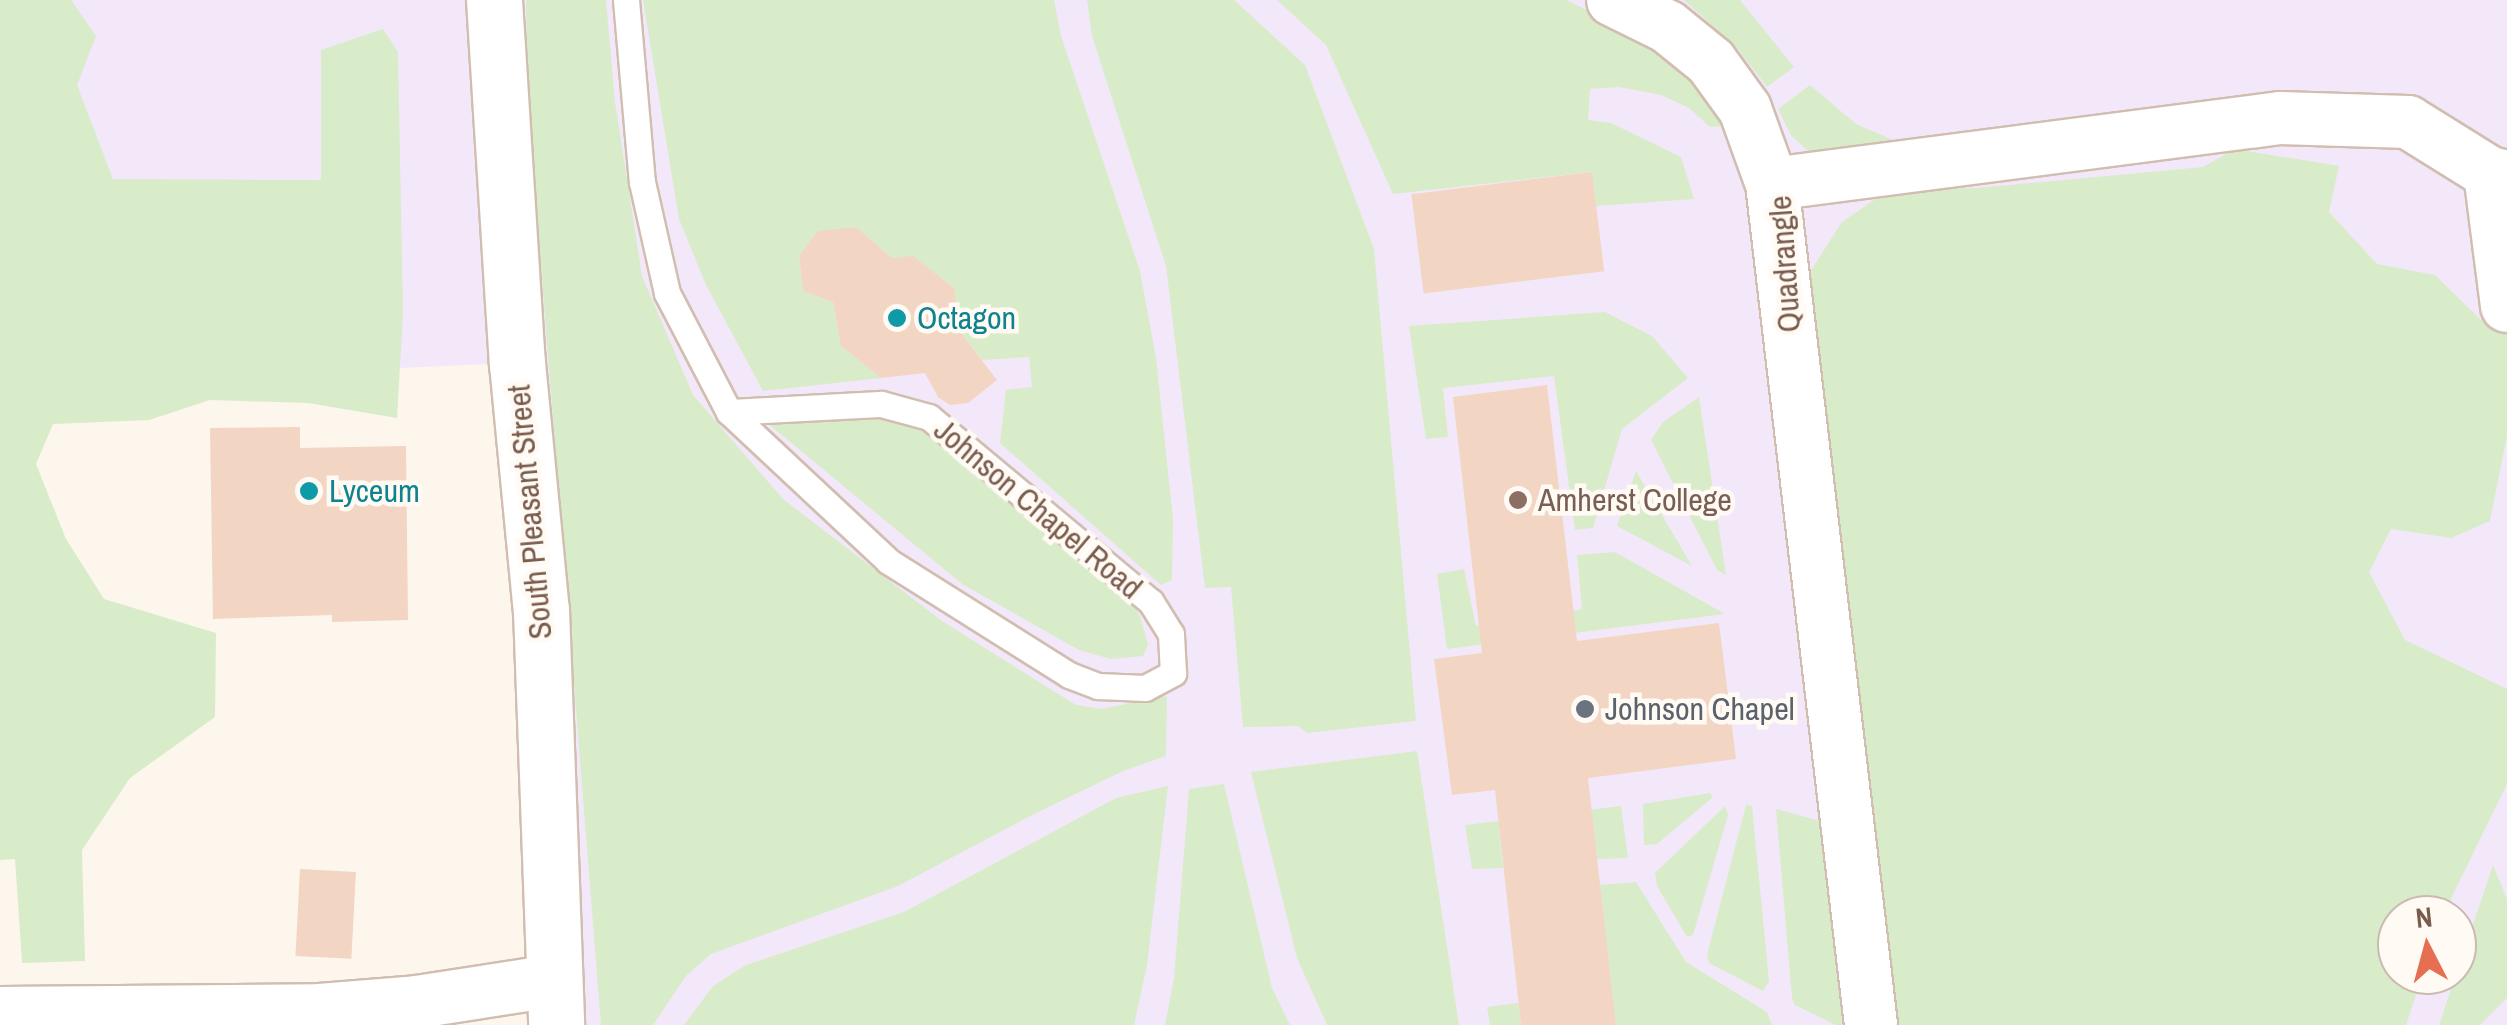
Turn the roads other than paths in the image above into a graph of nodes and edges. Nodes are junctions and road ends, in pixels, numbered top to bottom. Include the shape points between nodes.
1 (494, 0) edge
2 (626, 0) edge
3 (1614, 0) edge
4 (2498, 176) edge
5 (1772, 184) junction
6 (2507, 306) edge
7 (730, 412) junction
8 (554, 1003) edge
9 (0, 1013) edge
10 (1870, 1025) edge

1 - 8 main road, South Pleasant Street via 541,610
2 - 7 lane, Johnson Chapel Road via 642,182 667,294
3 - 5 street via 1668,27 1711,62 1746,108
4 - 5 street, Quadrangle via 2408,122 2280,118
4 - 6 street, Quadrangle
5 - 10 street, Quadrangle
7 - 7 lane, Johnson Chapel Road via 881,404 928,417 1151,602 1171,634 1173,674 1145,688 1098,686 1070,675 888,561
8 - 9 street via 416,1002 193,1015

